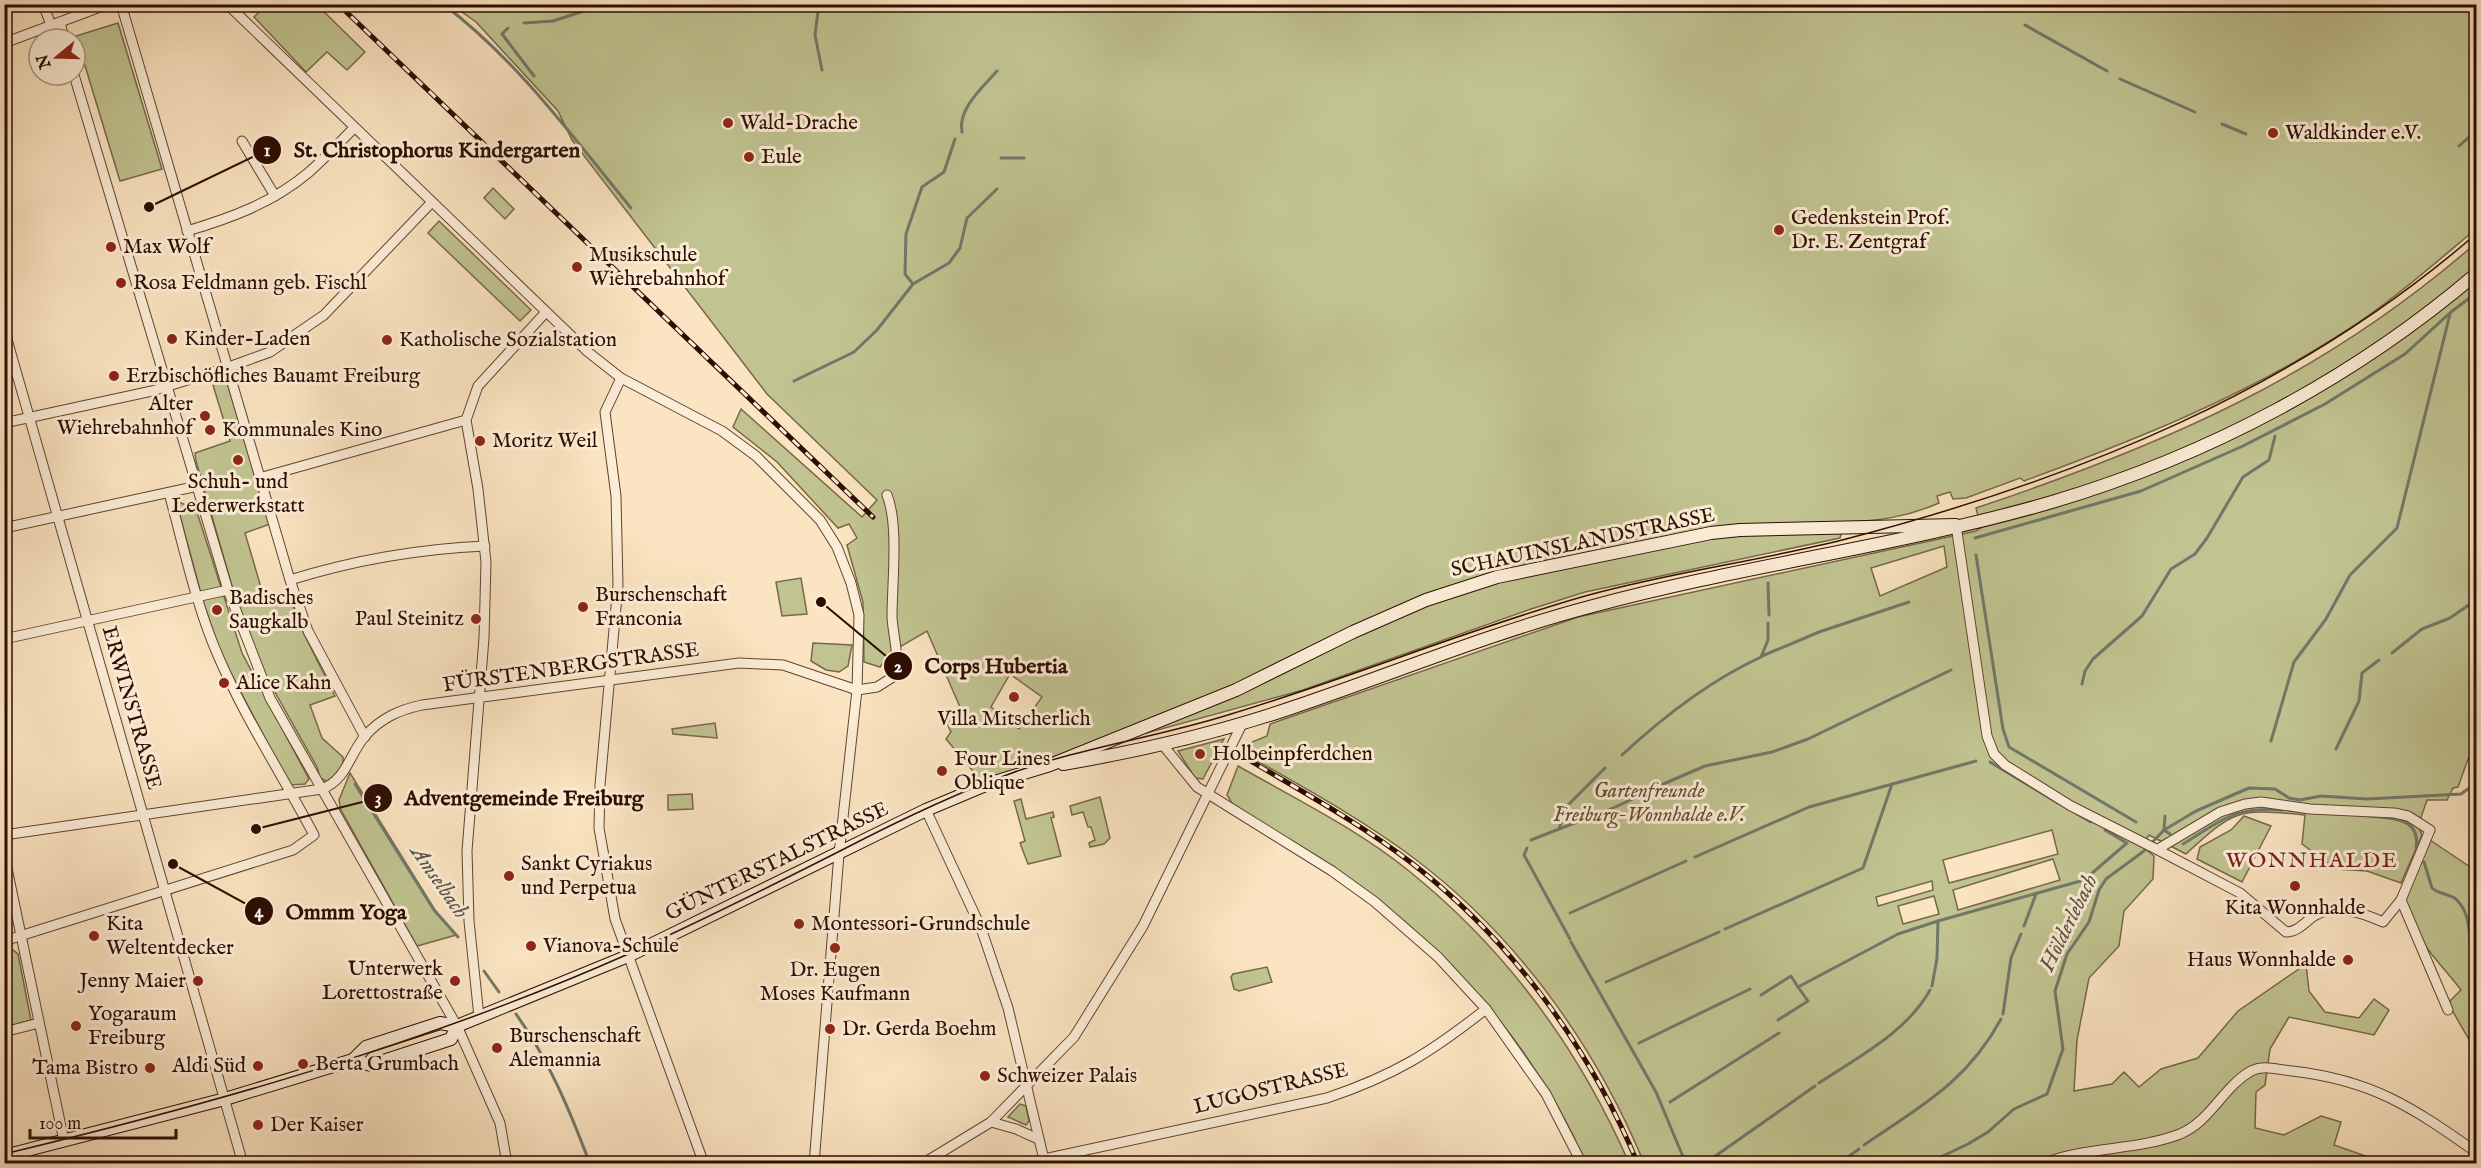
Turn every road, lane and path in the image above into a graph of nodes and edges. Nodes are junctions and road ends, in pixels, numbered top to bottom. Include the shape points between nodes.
1 (43, 4) edge
2 (108, 4) edge
3 (121, 4) edge
4 (226, 4) edge
5 (55, 23) junction
6 (57, 27) edge
7 (4, 43) edge
8 (78, 87) edge
9 (354, 128) junction
10 (242, 141) dead end
11 (275, 196) junction
12 (431, 202) junction
13 (187, 231) junction
14 (2476, 274) edge
15 (546, 312) junction
16 (4, 329) edge
17 (226, 369) junction
18 (621, 378) junction
19 (167, 386) junction
20 (28, 418) junction
21 (466, 420) junction
22 (4, 423) edge
23 (259, 478) junction
24 (198, 486) junction
25 (169, 493) junction
26 (887, 495) dead end
27 (56, 518) junction
28 (1956, 525) junction
29 (4, 528) edge
30 (1844, 529) junction
31 (485, 546) junction
32 (1837, 554) junction
33 (290, 580) junction
34 (228, 590) junction
35 (198, 597) junction
36 (87, 620) junction
37 (4, 639) edge
38 (610, 680) junction
39 (857, 690) junction
40 (479, 698) junction
41 (1242, 724) junction
42 (365, 737) junction
43 (1105, 742) joint
44 (1162, 744) junction
45 (1050, 765) junction
46 (322, 789) junction
47 (293, 794) junction
48 (1206, 794) junction
49 (926, 810) junction
50 (143, 816) junction
51 (4, 835) edge
52 (2157, 849) junction
53 (4, 854) edge
54 (839, 854) junction
55 (165, 890) junction
56 (2401, 900) junction
57 (22, 936) junction
58 (4, 941) edge
59 (628, 956) junction
60 (1486, 1009) junction
61 (2448, 1010) dead end
62 (479, 1017) junction
63 (39, 1023) junction
64 (457, 1026) junction
65 (4, 1032) edge
66 (353, 1060) junction
67 (1026, 1086) junction
68 (225, 1098) junction
69 (991, 1122) junction
70 (1038, 1139) junction
71 (64, 1141) junction
72 (2476, 1152) edge
73 (4, 1156) edge
74 (1044, 1161) edge
75 (1581, 1161) edge
76 (243, 1164) edge
77 (507, 1164) edge
78 (704, 1164) edge
79 (814, 1164) edge
80 (922, 1164) edge
81 (1570, 1164) edge
82 (2043, 1164) edge

1 - 5 street
2 - 5 street
3 - 13 street
4 - 9 street
5 - 6 street
5 - 7 street
8 - 19 street
9 - 11 street via 307,173
9 - 12 street
10 - 11 street
11 - 13 street via 240,214
12 - 15 street
12 - 17 street via 324,315 270,352
13 - 17 street
14 - 28 main road, SCHAUINSLANDSTRASSE via 2345,370 2226,436 2103,486
15 - 18 street
15 - 21 street via 478,386
16 - 20 street, ERWINSTRASSE
17 - 19 street
17 - 23 street
18 - 38 street via 605,412 618,541
18 - 39 street via 711,425 756,456 820,520 844,562 856,601
19 - 20 street
19 - 24 street
20 - 22 street
20 - 27 street, ERWINSTRASSE
21 - 23 street
21 - 31 street
23 - 33 street
24 - 25 street
24 - 34 street
25 - 27 street
25 - 35 street
26 - 39 street via 893,518 896,670 885,683
27 - 29 street
27 - 36 street, ERWINSTRASSE
28 - 30 main road, SCHAUINSLANDSTRASSE
28 - 32 main road, SCHAUINSLANDSTRASSE
28 - 52 street via 1994,754 2071,806
30 - 32 main road via 1848,542
30 - 43 main road, SCHAUINSLANDSTRASSE via 1711,533 1462,586 1395,612 1236,690
31 - 33 street via 385,555
31 - 40 street via 486,600
32 - 41 main road, SCHAUINSLANDSTRASSE via 1582,609
33 - 42 street via 308,631
34 - 35 street
34 - 46 street via 270,698
35 - 36 street
35 - 47 street via 245,712
36 - 37 street
36 - 50 street, ERWINSTRASSE
38 - 39 street, FÜRSTENBERGSTRASSE via 761,663 806,672
38 - 40 street, FÜRSTENBERGSTRASSE
38 - 59 street via 599,828 615,919
39 - 54 street
40 - 42 street, FÜRSTENBERGSTRASSE via 394,712
40 - 62 street via 467,850 469,921
41 - 44 main road, GÜNTERSTALSTRASSE
41 - 48 street
42 - 46 street, FÜRSTENBERGSTRASSE via 336,783
43 - 45 main road, GÜNTERSTALSTRASSE
44 - 45 main road, GÜNTERSTALSTRASSE
44 - 48 street
45 - 49 main road, GÜNTERSTALSTRASSE via 988,784
46 - 47 street
46 - 64 street
47 - 50 street
47 - 55 street via 314,836 293,850
48 - 60 street via 1329,868 1375,902 1438,957
48 - 67 street via 1126,955 1074,1037
49 - 54 main road, GÜNTERSTALSTRASSE
49 - 67 street via 981,928 1008,1008
50 - 51 street
50 - 55 street, ERWINSTRASSE
52 - 56 street via 2240,893 2286,932 2333,910 2357,912 2383,922
52 - 56 street via 2220,812 2245,804 2394,813 2408,816 2430,830
53 - 57 street
54 - 59 main road, GÜNTERSTALSTRASSE
54 - 79 street
55 - 57 street
55 - 68 street, ERWINSTRASSE
56 - 61 street
57 - 58 street
57 - 63 street
59 - 62 main road, GÜNTERSTALSTRASSE
59 - 78 street
60 - 74 street, LUGOSTRASSE via 1410,1064 1347,1091
60 - 75 street via 1546,1094
62 - 64 main road, GÜNTERSTALSTRASSE
63 - 65 street
63 - 71 street
64 - 66 main road, GÜNTERSTALSTRASSE via 440,1023 366,1047
64 - 66 main road, GÜNTERSTALSTRASSE via 451,1039 372,1065
64 - 77 street via 500,1123
66 - 68 main road, GÜNTERSTALSTRASSE
67 - 69 street
67 - 70 street
68 - 71 main road, GÜNTERSTALSTRASSE
68 - 76 street, ERWINSTRASSE
69 - 70 street
69 - 80 street
70 - 74 street
71 - 73 main road, GÜNTERSTALSTRASSE
72 - 82 street via 2424,1115 2363,1086 2321,1074 2265,1068 2249,1072 2210,1113 2183,1132 2155,1141 2069,1154
75 - 81 street

